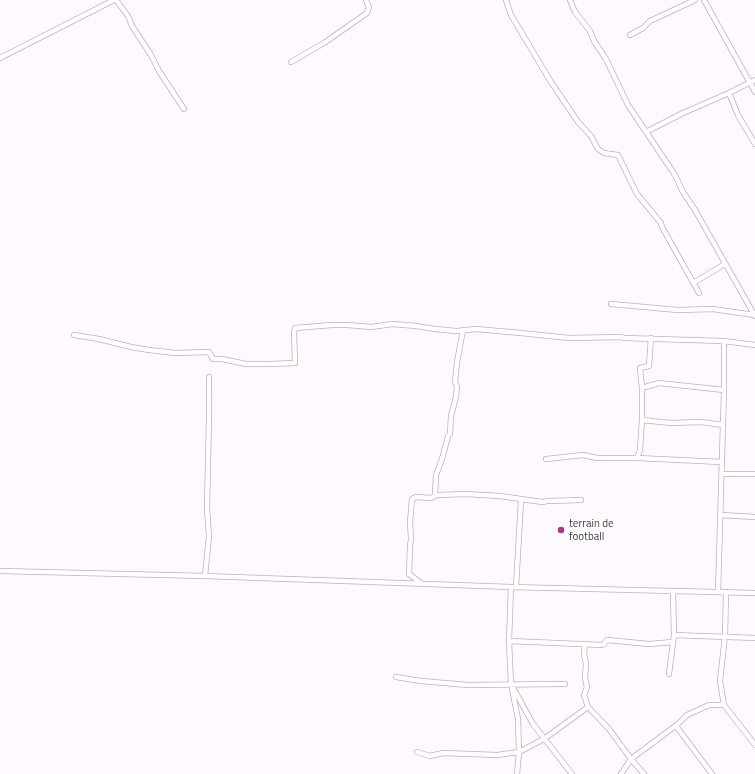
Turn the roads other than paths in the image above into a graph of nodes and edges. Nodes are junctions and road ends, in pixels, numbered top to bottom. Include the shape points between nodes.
1 (115, 0) edge
2 (366, 0) edge
3 (506, 0) edge
4 (570, 0) edge
5 (695, 0) edge
6 (704, 0) edge
7 (630, 35) dead end
8 (0, 58) edge
9 (291, 62) dead end
10 (755, 80) edge
11 (749, 83) junction
12 (755, 92) edge
13 (729, 93) junction
14 (184, 108) dead end
15 (646, 132) junction
16 (755, 144) edge
17 (725, 264) junction
18 (693, 284) junction
19 (699, 293) dead end
20 (611, 304) dead end
21 (755, 315) edge
22 (463, 330) junction
23 (74, 335) dead end
24 (651, 338) junction
25 (724, 341) junction
26 (755, 345) edge
27 (209, 377) dead end
28 (642, 388) junction
29 (724, 390) junction
30 (642, 420) junction
31 (723, 424) junction
32 (637, 458) junction
33 (546, 459) dead end
34 (722, 462) junction
35 (722, 474) junction
36 (755, 474) edge
37 (435, 495) junction
38 (521, 500) junction
39 (581, 500) dead end
40 (721, 515) junction
41 (755, 517) edge
42 (0, 571) edge
43 (409, 574) junction
44 (205, 576) junction
45 (408, 583) junction
46 (422, 584) junction
47 (513, 587) junction
48 (672, 591) junction
49 (718, 592) junction
50 (726, 592) junction
51 (755, 592) edge
52 (674, 635) junction
53 (725, 636) junction
54 (755, 638) edge
55 (509, 641) junction
56 (672, 642) junction
57 (585, 644) junction
58 (669, 674) dead end
59 (396, 677) dead end
60 (511, 684) junction
61 (565, 684) dead end
62 (724, 705) junction
63 (588, 707) junction
64 (676, 726) junction
65 (544, 739) junction
66 (755, 745) edge
67 (417, 752) dead end
68 (519, 752) junction
69 (631, 759) junction
70 (517, 774) edge
71 (572, 774) edge
72 (621, 774) edge
73 (644, 774) edge
74 (712, 774) edge

1 - 8 street
1 - 14 street via 128,16 159,71
2 - 9 street via 369,7 367,14
3 - 18 street via 511,15 578,122 591,136 598,149 604,153 618,155 637,194 661,223
4 - 15 street via 606,59 628,105
5 - 7 street via 650,21
6 - 11 street
10 - 11 street
11 - 12 street
11 - 13 street
13 - 15 street via 683,112
13 - 16 street
15 - 17 street via 676,175
17 - 18 street
17 - 21 street
18 - 19 street
20 - 21 street via 678,310 713,309
22 - 23 street via 392,324 371,327 332,325 295,328 295,363 269,364 246,364 213,359 209,352 176,353 143,349
22 - 24 street via 569,338
22 - 37 street via 450,434 436,475
24 - 25 street
24 - 28 street via 649,366 640,368
25 - 26 street
25 - 29 street
27 - 44 street via 209,536
28 - 29 street via 659,383
28 - 30 street
29 - 31 street
30 - 31 street
30 - 32 street
31 - 34 street
32 - 33 street via 596,458 583,455
32 - 34 street
34 - 35 street
35 - 36 street
35 - 40 street
37 - 38 street via 500,496
37 - 43 street via 431,498 412,499
38 - 39 street
38 - 47 street
40 - 41 street
40 - 49 street
42 - 44 street
43 - 45 street
43 - 46 street
44 - 45 street
45 - 46 street
46 - 47 street
47 - 48 street
47 - 55 street
48 - 49 street
48 - 52 street
49 - 50 street
50 - 51 street
50 - 53 street
52 - 53 street
52 - 56 street
53 - 54 street
53 - 62 street via 720,681
55 - 57 street
55 - 60 street
56 - 57 street via 649,644 606,640 603,645
56 - 58 street
57 - 63 street via 587,688 584,695
59 - 60 street via 468,685
60 - 61 street
60 - 65 street
60 - 68 street via 518,719
62 - 64 street via 709,705 687,715
62 - 66 street
63 - 65 street
63 - 69 street via 609,728
64 - 69 street
64 - 74 street
65 - 68 street
65 - 71 street
67 - 68 street via 430,756 443,753 497,755
68 - 70 street
69 - 72 street
69 - 73 street

